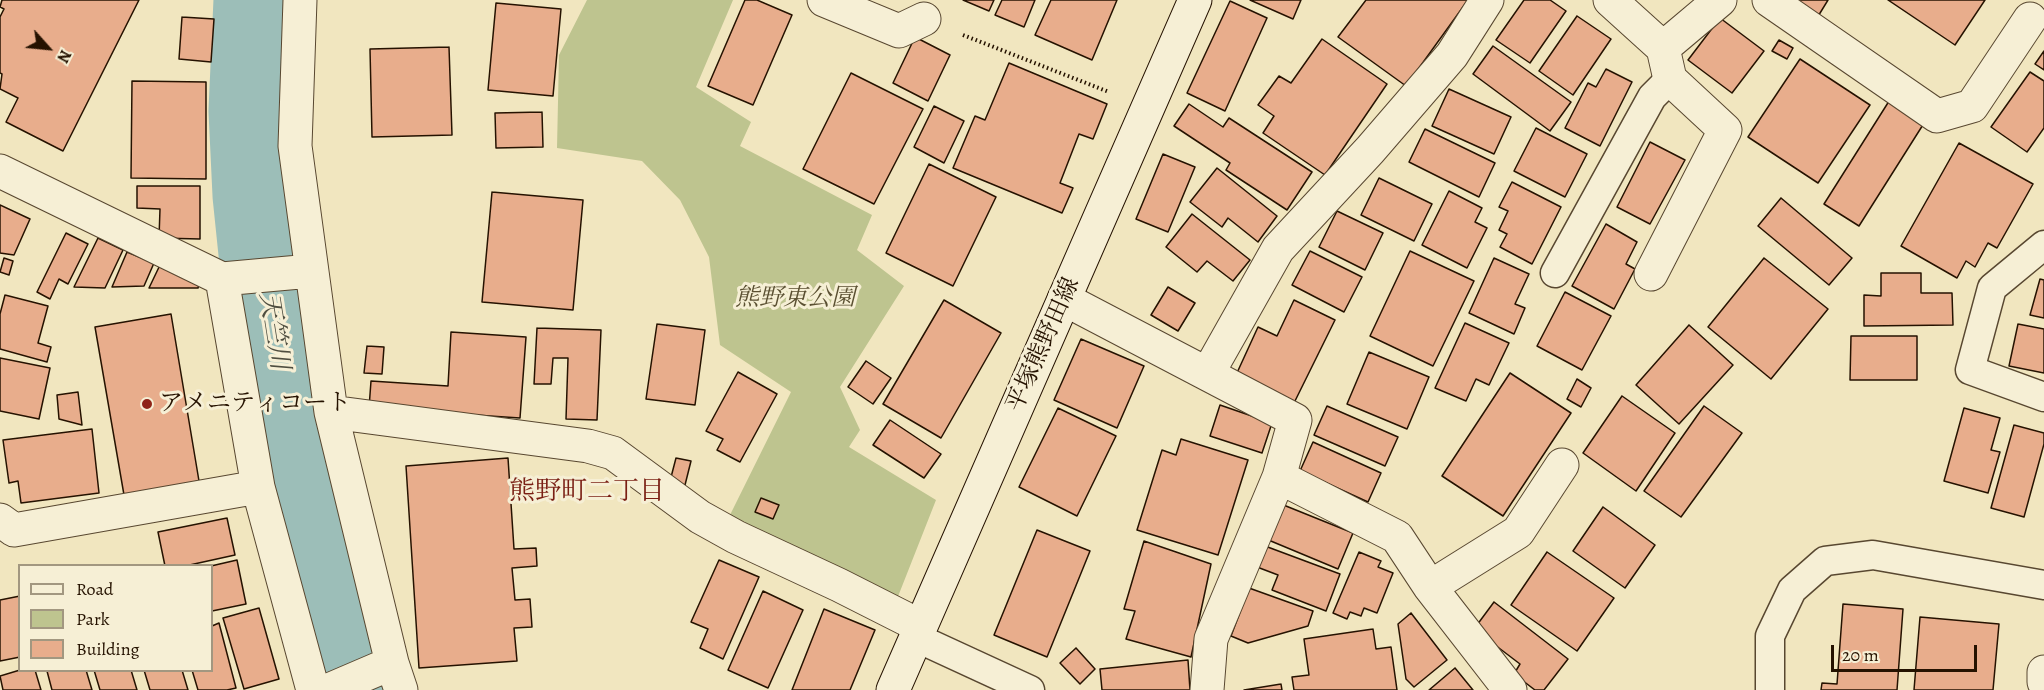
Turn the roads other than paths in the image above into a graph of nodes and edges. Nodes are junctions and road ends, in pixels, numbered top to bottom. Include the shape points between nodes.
1 (300, 0) edge
2 (824, 0) edge
3 (1195, 0) edge
4 (1487, 0) edge
5 (1610, 0) edge
6 (1720, 0) edge
7 (1769, 0) edge
8 (924, 19) road end
9 (2030, 19) dead end
10 (1666, 63) junction
11 (0, 171) edge
12 (2044, 245) edge
13 (311, 272) junction
14 (1555, 273) dead end
15 (1651, 274) dead end
16 (222, 279) junction
17 (1064, 299) junction
18 (1208, 373) junction
19 (2044, 397) edge
20 (331, 412) junction
21 (1562, 465) dead end
22 (1279, 477) junction
23 (258, 487) junction
24 (0, 520) edge
25 (2044, 585) edge
26 (1430, 587) junction
27 (918, 631) junction
28 (2044, 672) edge
29 (397, 676) edge
30 (2044, 682) edge
31 (313, 690) edge
32 (329, 690) edge
33 (893, 690) edge
34 (1030, 690) edge
35 (1207, 690) edge
36 (1510, 690) edge
37 (1770, 690) edge

1 - 13 street via 295,146
2 - 8 street via 899,31
3 - 17 street, 平塚熊野田線
4 - 18 street via 1452,56 1278,249
5 - 10 street
6 - 10 street
7 - 9 street via 1937,116 1972,106
10 - 14 lane via 1652,98
10 - 15 street via 1725,130
11 - 16 street
12 - 19 lane via 1992,288 1970,369
13 - 16 street
13 - 20 street
16 - 23 street
17 - 18 street
17 - 27 street, 平塚熊野田線
18 - 22 street via 1295,420
20 - 27 street via 588,446 613,453 700,517 839,585
20 - 29 street
21 - 26 street via 1518,532
22 - 26 street via 1398,537
22 - 35 street via 1211,639
23 - 24 street via 14,530
23 - 31 street
25 - 37 lane via 1873,555 1825,561 1792,590 1770,636
26 - 36 street
27 - 33 street, 平塚熊野田線
27 - 34 lane
28 - 30 street
29 - 32 street

